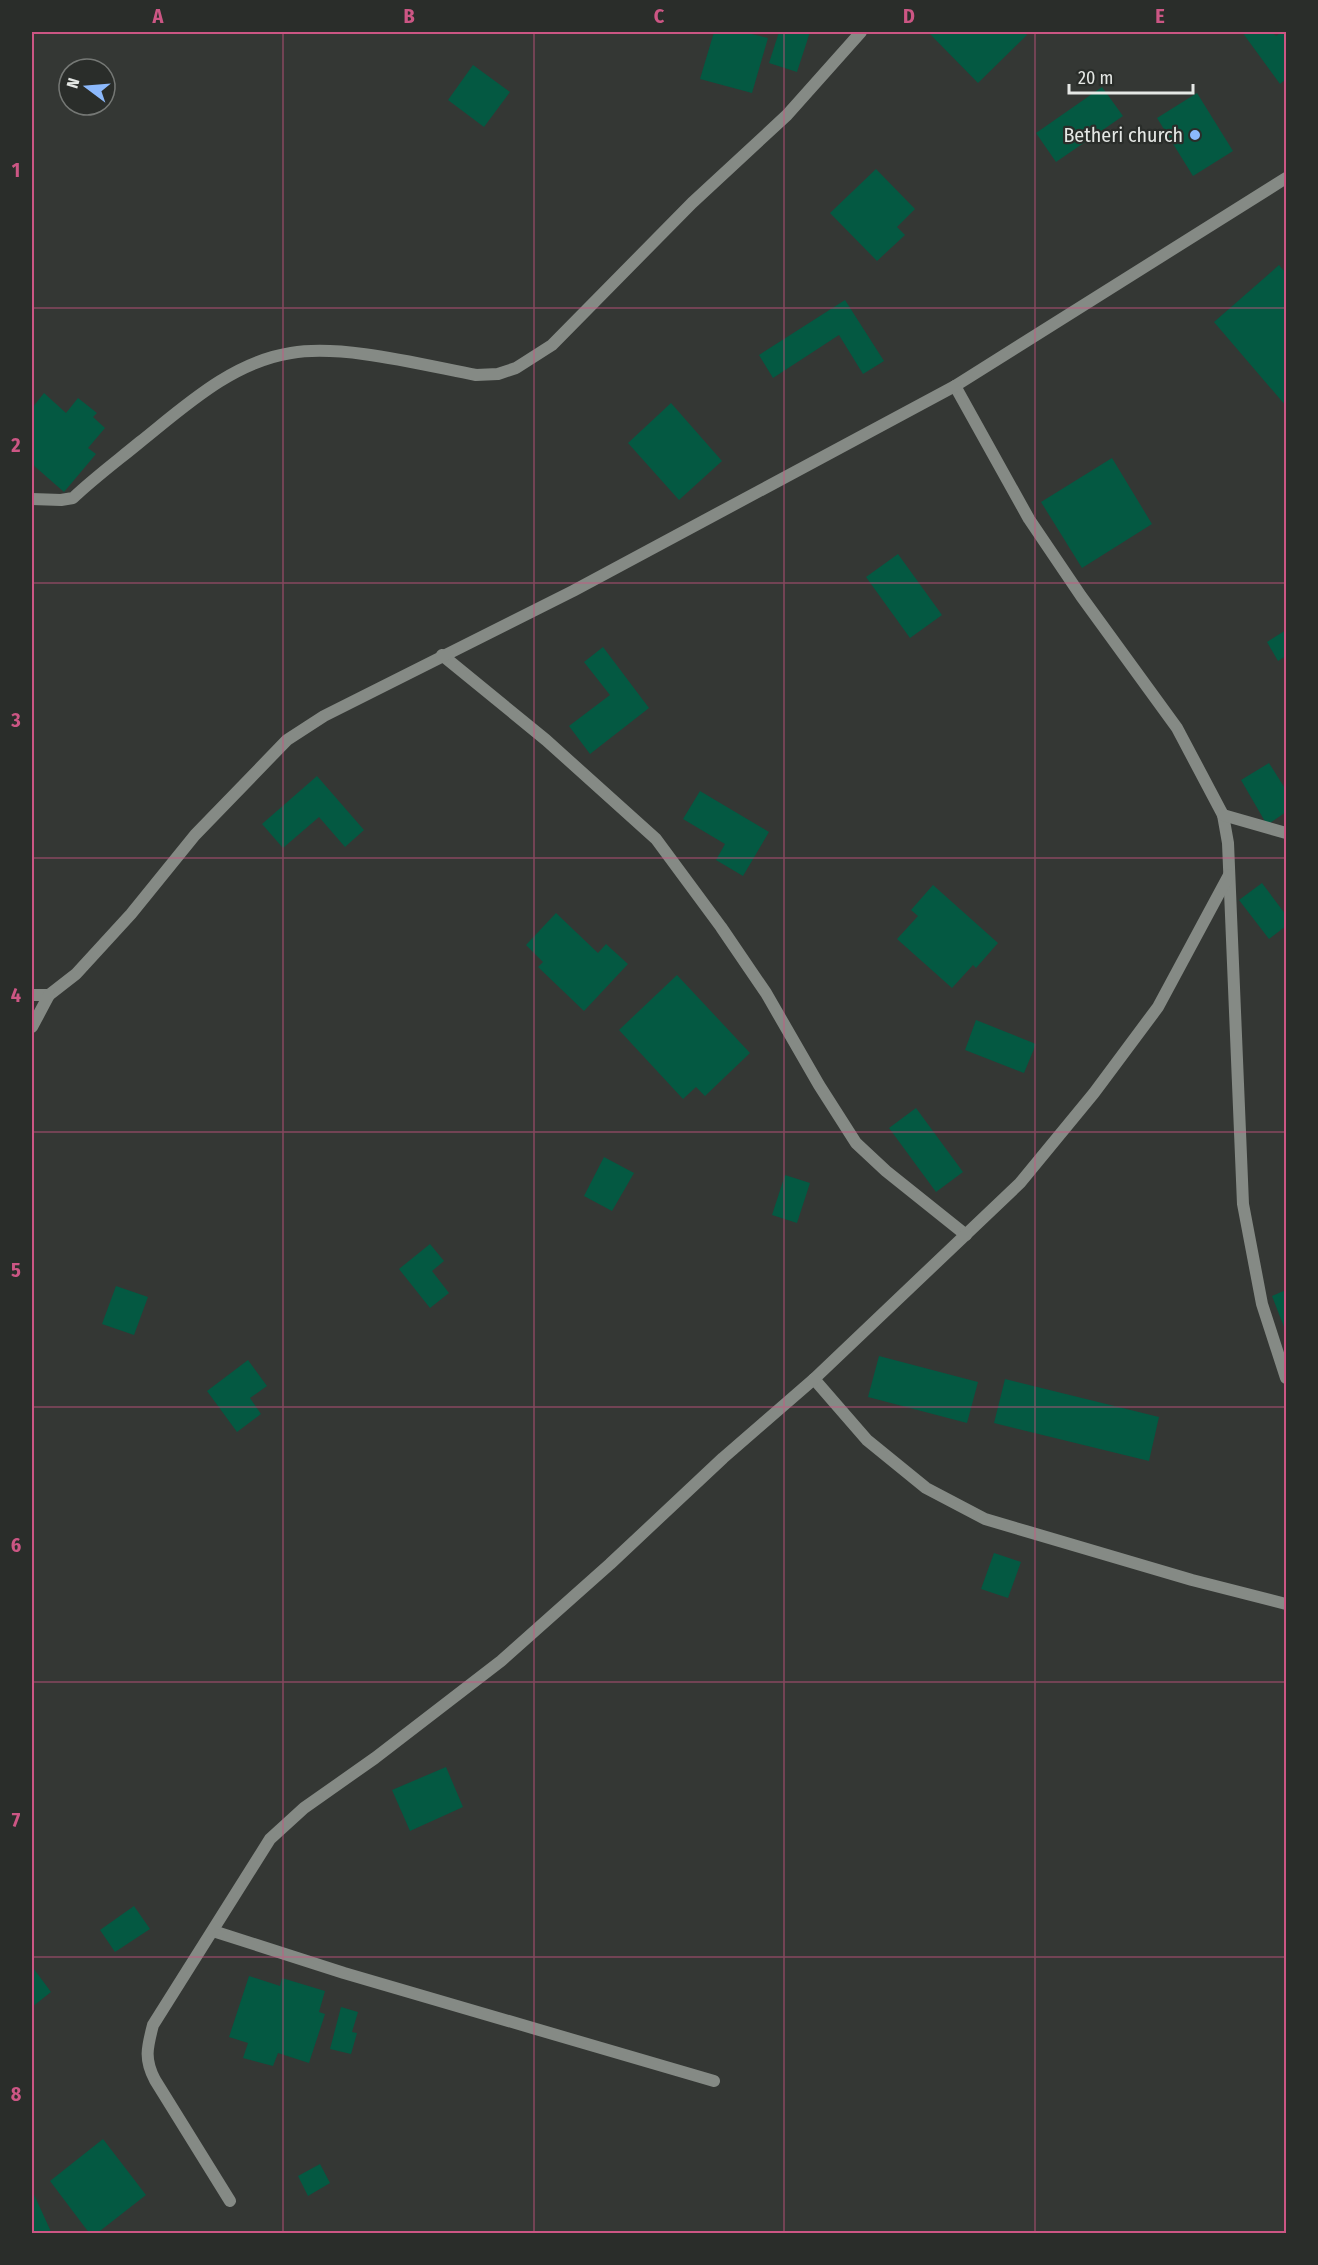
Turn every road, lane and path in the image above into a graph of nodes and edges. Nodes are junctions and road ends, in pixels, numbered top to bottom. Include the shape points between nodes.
1 (861, 32) edge
2 (1287, 178) edge
3 (955, 386) junction
4 (32, 499) edge
5 (442, 655) junction
6 (1223, 815) junction
7 (1287, 833) edge
8 (1229, 875) junction
9 (49, 994) junction
10 (32, 996) edge
11 (32, 1027) edge
12 (966, 1235) junction
13 (1287, 1378) edge
14 (814, 1379) junction
15 (1287, 1604) edge
16 (213, 1931) junction
17 (714, 2081) dead end
18 (230, 2200) dead end

1 - 4 street via 787,115 552,345 516,368 476,375 344,352 292,352 258,360 227,376 174,415 73,498
2 - 3 street
3 - 5 street via 573,591
3 - 6 street via 1029,519 1177,728
5 - 9 street via 324,716 287,740 195,835 76,974
5 - 12 street via 546,740 656,840 766,993 856,1143
6 - 7 street
6 - 8 street
8 - 12 street via 1158,1007 1020,1183
8 - 13 street via 1243,1204 1262,1304
9 - 10 street
9 - 11 street
12 - 14 street
14 - 15 street via 867,1440 926,1488 985,1519
14 - 16 street via 501,1661 304,1808 270,1839
16 - 17 street
16 - 18 street via 153,2025 147,2066

